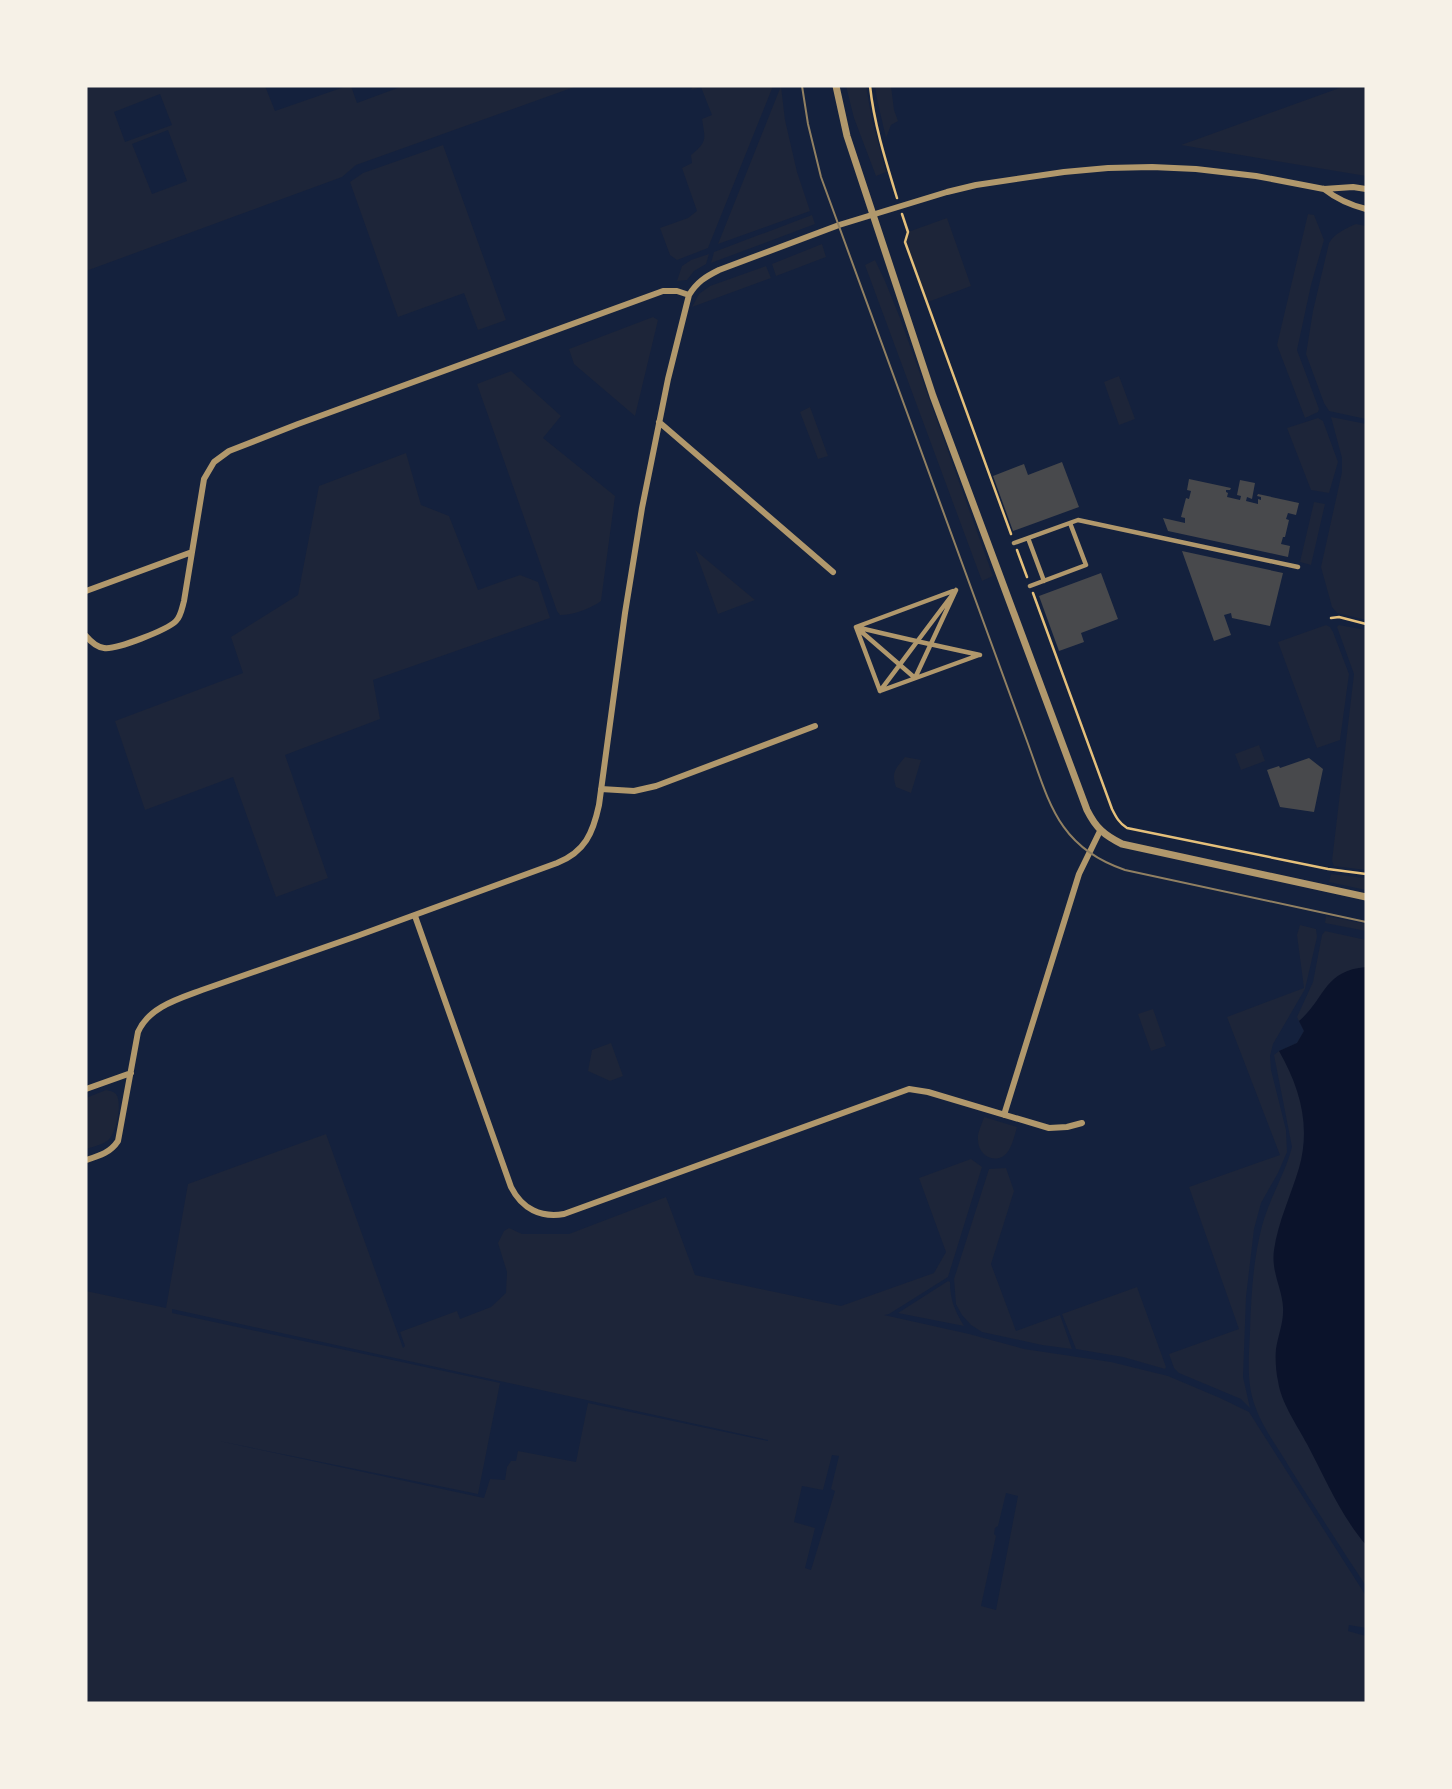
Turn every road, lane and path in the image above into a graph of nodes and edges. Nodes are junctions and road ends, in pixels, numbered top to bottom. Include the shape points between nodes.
1 (836, 86) edge
2 (870, 86) edge
3 (1324, 189) junction
4 (1366, 190) edge
5 (900, 207) junction
6 (1366, 209) edge
7 (873, 215) junction
8 (690, 295) junction
9 (659, 422) junction
10 (1070, 523) junction
11 (1081, 528) dead end
12 (1074, 532) junction
13 (1028, 538) junction
14 (1014, 543) junction
15 (192, 552) junction
16 (1298, 567) dead end
17 (833, 572) dead end
18 (1044, 581) junction
19 (1030, 586) junction
20 (86, 590) edge
21 (956, 590) junction
22 (1331, 618) dead end
23 (1366, 624) edge
24 (856, 627) junction
25 (86, 636) edge
26 (917, 641) junction
27 (931, 644) junction
28 (900, 665) junction
29 (915, 678) junction
30 (880, 691) junction
31 (814, 726) dead end
32 (601, 789) junction
33 (1100, 831) junction
34 (1366, 874) edge
35 (1366, 897) edge
36 (415, 915) junction
37 (131, 1073) junction
38 (86, 1089) edge
39 (1004, 1115) junction
40 (1082, 1123) dead end
41 (86, 1160) edge

1 - 7 street
2 - 5 path
3 - 4 street
3 - 5 street via 1196,169 1108,168 976,185
3 - 6 street via 1346,204
5 - 7 street
5 - 14 path via 908,232 905,242
7 - 8 street via 719,270 702,279
7 - 33 street via 1018,627 1087,810
8 - 9 street
8 - 15 street via 663,291 229,451 214,462 204,479
9 - 17 street
9 - 32 street via 632,566
10 - 12 street
10 - 13 street
10 - 16 street via 1078,520
11 - 12 street
12 - 18 street via 1086,565
13 - 14 street
13 - 18 street
14 - 19 path
15 - 20 street
15 - 25 street via 176,621 115,647 101,648
18 - 19 street
19 - 34 path via 1119,822 1127,828
21 - 24 street
21 - 26 street
21 - 27 street
22 - 23 path
24 - 26 street
24 - 28 street
24 - 30 street
26 - 27 street
26 - 28 street
27 - 29 street
27 - 29 street via 980,654
28 - 29 street
28 - 30 street
29 - 30 street
31 - 32 street via 656,786 634,791
32 - 36 street via 589,838 567,859
33 - 35 street via 1122,844
33 - 39 street via 1079,874
36 - 37 street via 159,1009 138,1032
36 - 39 street via 511,1187 523,1205 537,1212 565,1214 903,1090 928,1091
37 - 38 street
37 - 41 street via 118,1141 114,1148
39 - 40 street via 1049,1128

